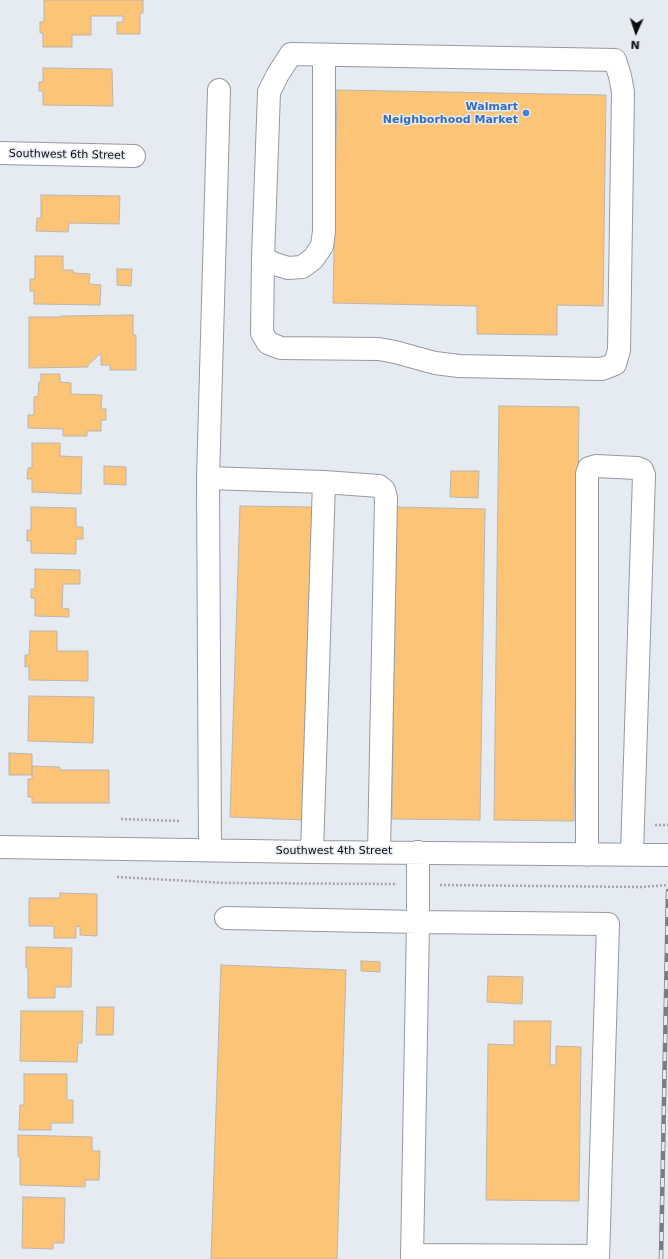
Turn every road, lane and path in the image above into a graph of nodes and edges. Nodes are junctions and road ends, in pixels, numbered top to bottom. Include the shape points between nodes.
1 (324, 55) junction
2 (219, 90) dead end
3 (0, 153) edge
4 (134, 156) dead end
5 (263, 258) junction
6 (208, 478) junction
7 (324, 482) junction
8 (121, 819) dead end
9 (182, 821) dead end
10 (0, 847) edge
11 (210, 850) junction
12 (312, 852) junction
13 (379, 852) junction
14 (418, 852) junction
15 (632, 854) junction
16 (587, 855) junction
17 (668, 855) edge
18 (117, 877) dead end
19 (418, 884) junction
20 (668, 885) edge
21 (226, 918) dead end
22 (418, 922) junction
23 (412, 1257) edge
24 (598, 1258) edge

1 - 5 street via 291,54 269,92
1 - 5 street via 322,246 313,259 302,267 288,268
1 - 5 street via 615,60 623,92 619,350 615,364 602,369 459,366 435,363 379,349 281,348 268,343 262,333
2 - 6 street
3 - 4 street, Southwest 6th Street
6 - 7 street
6 - 11 street
7 - 12 street
7 - 13 street via 379,486 384,490 386,498
8 - 9 path
10 - 11 street, Southwest 4th Street
11 - 12 street, Southwest 4th Street
12 - 13 street, Southwest 4th Street
13 - 14 street, Southwest 4th Street
14 - 16 street, Southwest 4th Street
14 - 19 street
15 - 16 street, Southwest 4th Street
15 - 16 street via 644,475 642,470 637,468 596,466 589,468 587,474
15 - 17 street, Southwest 4th Street
18 - 19 path via 225,883
19 - 20 path via 641,887
19 - 22 street
21 - 22 street
22 - 23 street
22 - 24 street via 608,924
23 - 24 street

